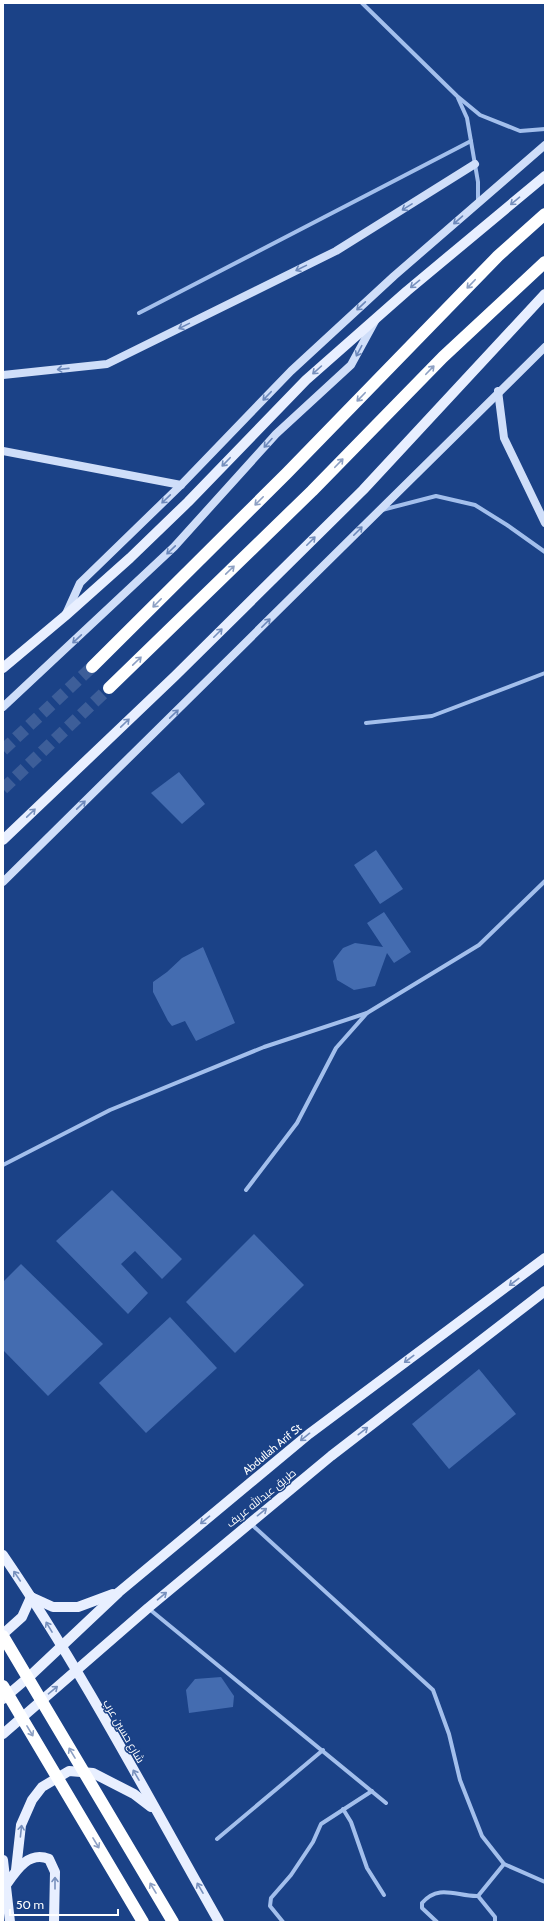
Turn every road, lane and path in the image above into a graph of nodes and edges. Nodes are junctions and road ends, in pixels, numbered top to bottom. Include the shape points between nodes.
1 (362, 3) edge
2 (457, 96) junction
3 (545, 129) edge
4 (471, 141) junction
5 (545, 145) edge
6 (475, 164) junction
7 (545, 176) edge
8 (478, 202) junction
9 (545, 214) edge
10 (545, 262) edge
11 (545, 294) edge
12 (139, 313) dead end
13 (377, 317) junction
14 (545, 347) edge
15 (3, 375) edge
16 (498, 392) junction
17 (3, 451) edge
18 (181, 485) junction
19 (378, 511) junction
20 (545, 523) edge
21 (545, 552) edge
22 (65, 616) junction
23 (92, 667) tunnel mouth
24 (3, 668) edge
25 (545, 673) edge
26 (109, 688) tunnel mouth
27 (3, 706) edge
28 (366, 723) dead end
29 (3, 840) edge
30 (545, 881) edge
31 (3, 882) edge
32 (367, 1013) junction
33 (3, 1165) edge
34 (246, 1190) dead end
35 (545, 1258) edge
36 (545, 1291) edge
37 (250, 1522) junction
38 (3, 1555) edge
39 (119, 1592) junction
40 (31, 1597) junction
41 (148, 1608) junction
42 (3, 1635) edge
43 (61, 1647) junction
44 (76, 1670) junction
45 (3, 1686) edge
46 (3, 1699) edge
47 (3, 1734) edge
48 (323, 1750) junction
49 (372, 1791) junction
50 (386, 1803) dead end
51 (343, 1809) junction
52 (155, 1810) junction
53 (218, 1839) dead end
54 (3, 1860) edge
55 (504, 1864) junction
56 (16, 1870) junction
57 (545, 1882) edge
58 (6, 1885) junction
59 (384, 1895) dead end
60 (478, 1896) junction
61 (10, 1922) edge
62 (54, 1922) edge
63 (143, 1922) edge
64 (173, 1922) edge
65 (219, 1922) edge
66 (283, 1922) edge
67 (436, 1922) edge
68 (495, 1922) edge

1 - 2 street
2 - 3 street via 480,115 520,131
2 - 4 street via 467,118
4 - 6 street
4 - 12 street
5 - 8 street
6 - 8 street
6 -> 15 street via 336,251 107,364
7 -> 13 main road
8 -> 18 street via 291,371
9 -> 23 highway via 498,256 287,474
26 -> 10 highway via 312,491 443,357
29 -> 11 main road via 363,490
13 -> 22 main road via 306,380 130,558
13 -> 27 street via 351,365 276,434 174,547
14 - 16 street
16 - 19 street
16 - 20 street via 504,438
17 - 18 street
18 -> 22 street via 80,583
19 - 21 street via 436,496 469,504 507,525
31 -> 19 street
22 - 24 main road
25 - 28 street via 432,716
30 - 32 street via 479,945
32 - 33 street via 264,1047 110,1110
32 - 34 street via 336,1048 297,1123
35 -> 39 main road, Abdullah Arif St via 309,1434
37 -> 36 main road, طريق عبدالله عريف via 331,1456
41 -> 37 main road, طريق عبدالله عريف
37 - 55 street via 433,1690 449,1734 460,1780 482,1836
40 -> 38 main road, شارع حسين عرب
39 - 40 main road via 78,1607 53,1607
39 - 43 main road, Abdullah Arif St
40 - 42 main road via 22,1617
43 -> 40 main road, شارع حسين عرب
41 - 44 main road, طريق عبدالله عريف
41 - 48 street
64 -> 42 highway, bridge
43 - 44 main road, شارع حسين عرب
43 - 46 main road, Abdullah Arif St
47 -> 44 main road, طريق عبدالله عريف
52 -> 44 main road, شارع حسين عرب
45 -> 63 highway, bridge
48 - 49 street
48 - 53 street
49 - 50 street
49 - 51 street
51 - 59 street via 351,1822 367,1868
51 - 66 street via 321,1824 313,1842 291,1875 271,1898 270,1906
56 -> 52 main road via 21,1824 32,1800 42,1787 69,1771 93,1773 134,1794
65 -> 52 main road, شارع حسين عرب
54 - 58 main road
55 - 57 street
55 - 60 street
56 - 58 main road
62 -> 56 main road via 55,1872 50,1860 42,1856 36,1857 27,1860
58 - 61 main road
60 - 67 street via 469,1897 448,1891 426,1898 422,1908
60 - 68 street

